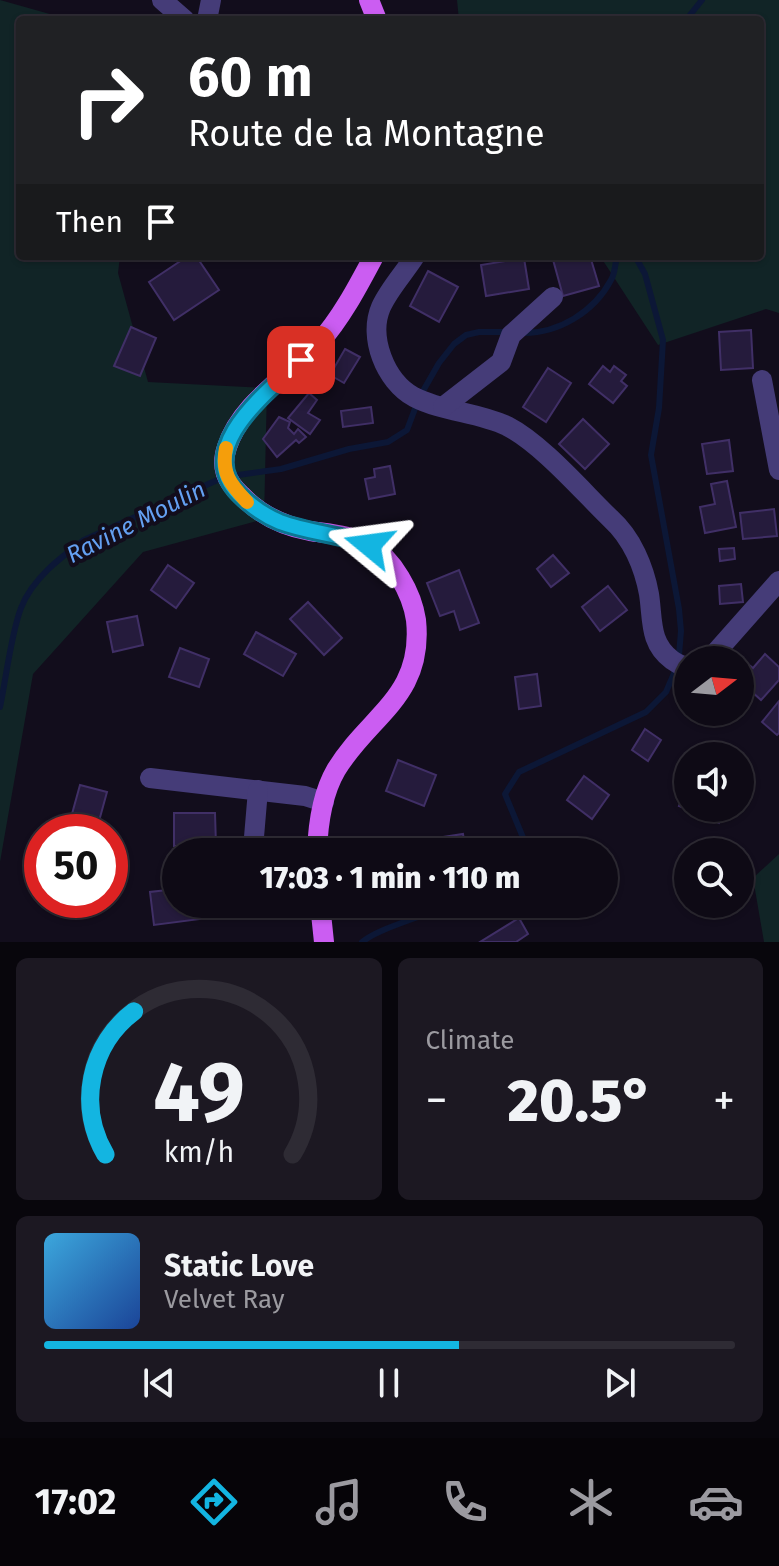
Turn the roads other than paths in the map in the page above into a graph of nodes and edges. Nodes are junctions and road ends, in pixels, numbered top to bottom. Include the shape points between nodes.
1 (162, 0) edge
2 (180, 16) edge
3 (372, 260) edge
4 (412, 260) edge
5 (553, 297) dead end
6 (762, 380) dead end
7 (443, 407) junction
8 (779, 470) edge
9 (779, 581) edge
10 (724, 646) edge
11 (674, 661) edge
12 (150, 778) dead end
13 (258, 790) junction
14 (324, 802) junction
15 (254, 837) dead end
16 (319, 838) edge
17 (321, 918) edge
18 (324, 942) edge

1 - 2 street
3 - 14 main road via 320,342 245,414 224,459 224,472 254,509 277,521 369,545 402,581 415,615 418,645 409,677 338,767
4 - 7 street via 381,306 377,342 401,387
5 - 7 street via 511,335 501,362
6 - 8 street
7 - 11 street via 509,427 616,523 642,568 654,640
9 - 10 street
12 - 13 street
13 - 14 street
13 - 15 street
14 - 16 main road
17 - 18 main road

